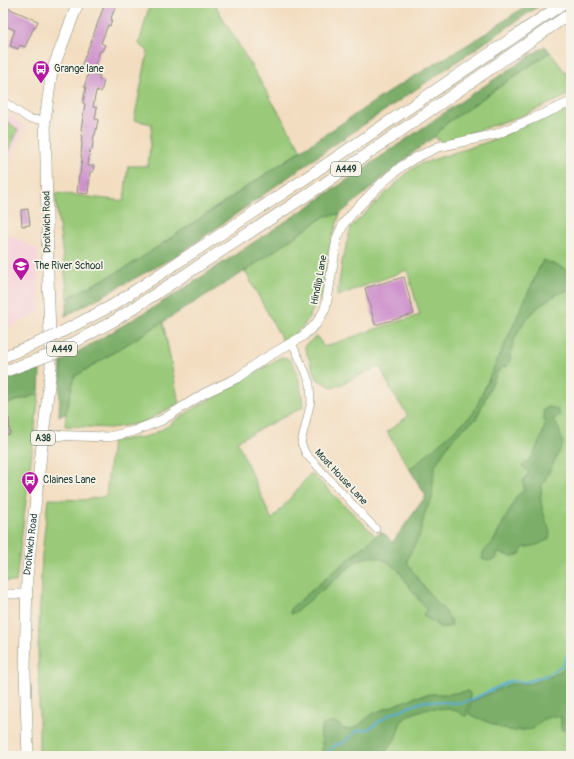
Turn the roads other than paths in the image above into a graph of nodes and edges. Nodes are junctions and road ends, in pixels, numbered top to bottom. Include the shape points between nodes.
1 (78, 3) edge
2 (564, 3) edge
3 (571, 14) edge
4 (3, 101) edge
5 (571, 102) edge
6 (45, 120) junction
7 (292, 343) junction
8 (3, 357) edge
9 (3, 372) edge
10 (44, 435) junction
11 (376, 529) dead end
12 (3, 594) edge
13 (27, 594) junction
14 (28, 756) edge

1 - 6 main road, Droitwich Road / A38 via 52,71
2 - 8 main road, A449, bridge via 307,178 113,305 52,338
3 - 9 main road, A449, bridge via 318,188 117,319 55,353
4 - 6 street via 29,119
5 - 7 street, Hindlip Lane via 496,134 438,147 402,166 382,183 344,223 337,238 325,309 316,324
6 - 10 main road, Droitwich Road / A38 via 51,367
7 - 10 street, Hindlip Lane via 237,378 142,429 109,436
7 - 11 street, Moat House Lane via 310,384 311,401 301,443 306,454
10 - 13 main road, Droitwich Road / A38
12 - 13 street
13 - 14 main road, Droitwich Road / A38 via 25,672

